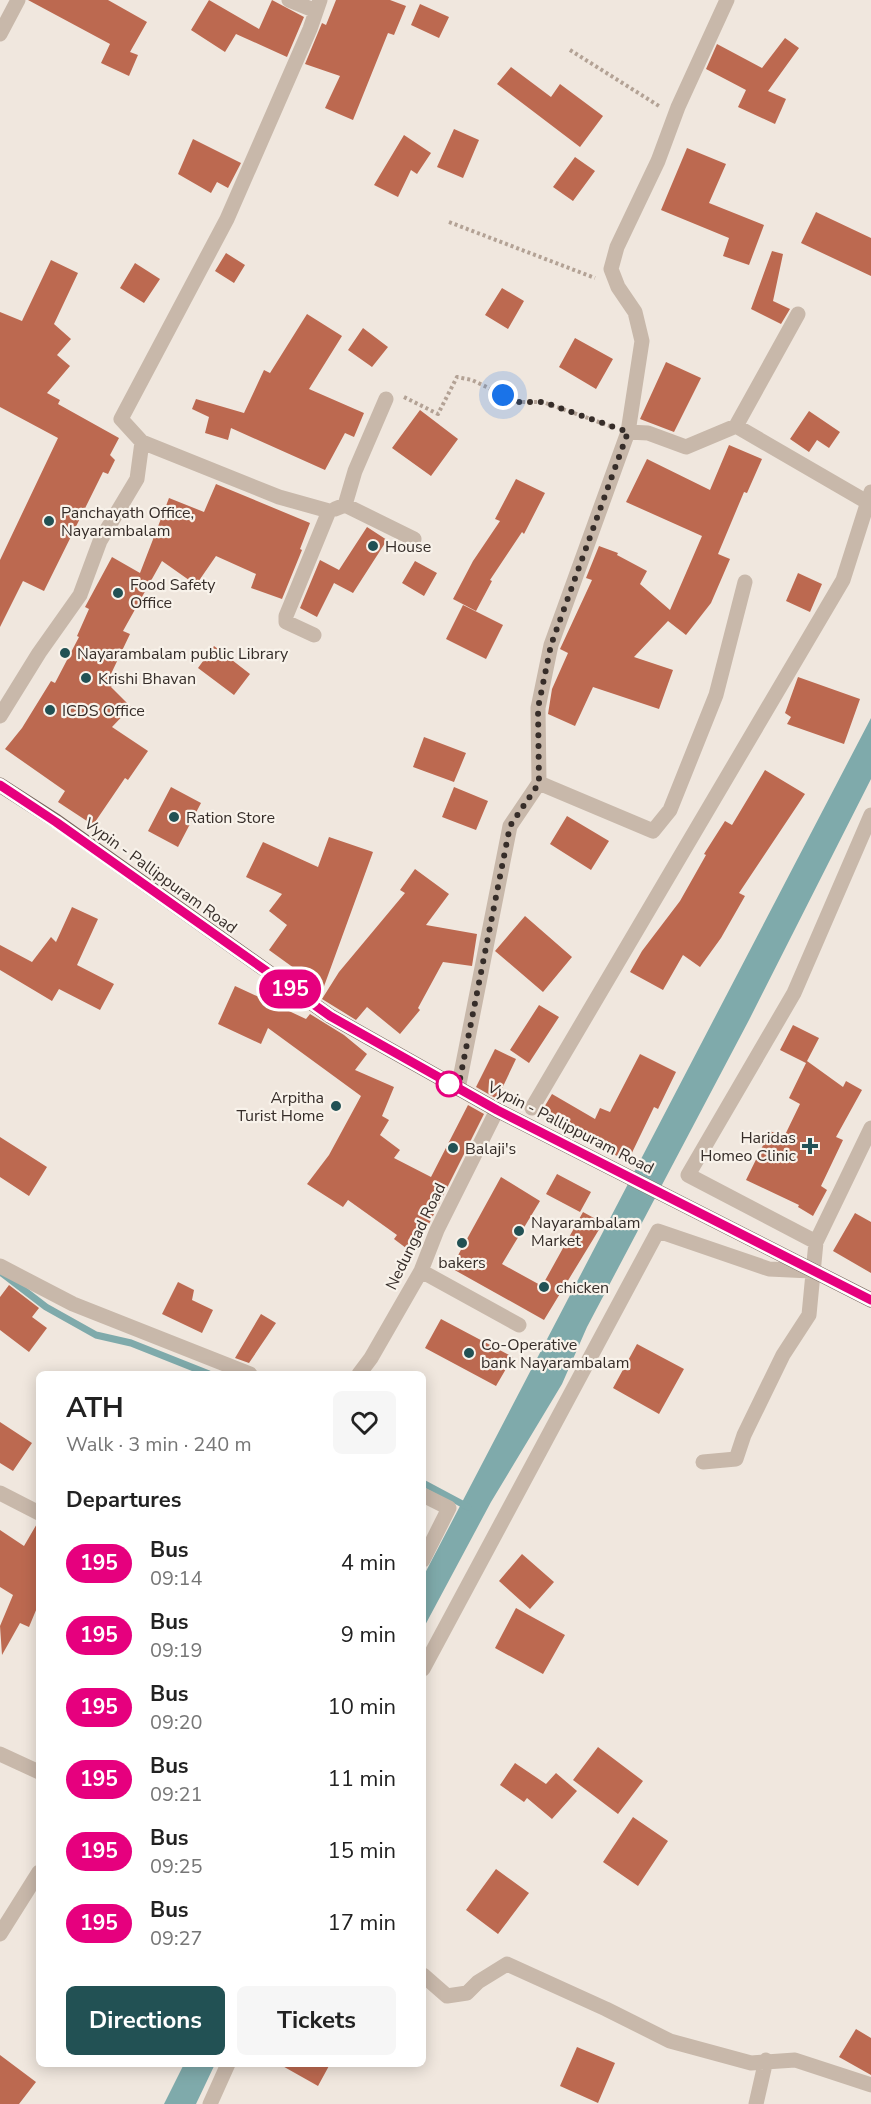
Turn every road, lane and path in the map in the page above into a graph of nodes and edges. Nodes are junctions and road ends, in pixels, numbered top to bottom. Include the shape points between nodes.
1 (18, 0) edge
2 (289, 0) edge
3 (727, 0) edge
4 (318, 6) edge
5 (0, 34) edge
6 (570, 50) dead end
7 (674, 116) junction
8 (448, 222) dead end
9 (618, 287) junction
10 (798, 314) dead end
11 (386, 399) joint
12 (736, 426) junction
13 (628, 432) junction
14 (142, 442) junction
15 (869, 497) edge
16 (345, 505) junction
17 (329, 511) junction
18 (414, 539) dead end
19 (745, 582) dead end
20 (314, 635) dead end
21 (0, 716) edge
22 (539, 783) junction
23 (0, 785) edge
24 (871, 815) edge
25 (458, 1089) junction
26 (532, 1108) dead end
27 (497, 1110) junction
28 (871, 1128) edge
29 (816, 1242) junction
30 (0, 1266) edge
31 (422, 1271) junction
32 (811, 1271) junction
33 (871, 1300) edge
34 (519, 1325) dead end
35 (242, 1371) edge
36 (361, 1371) edge
37 (703, 1462) dead end
38 (0, 1493) edge
39 (426, 1496) edge
40 (36, 1511) edge
41 (426, 1554) edge
42 (426, 1663) edge
43 (0, 1754) edge
44 (36, 1771) edge
45 (36, 1877) edge
46 (0, 1934) edge
47 (426, 1978) edge
48 (766, 2060) junction
49 (227, 2067) edge
50 (871, 2085) edge
51 (210, 2104) edge
52 (756, 2104) edge

1 - 5 street
2 - 4 street
3 - 7 street
4 - 14 street via 227,219 121,419
6 - 7 path
7 - 9 street via 658,161 617,247 611,270
8 - 9 path
9 - 13 street via 635,312 642,341
10 - 12 street
11 - 13 path via 404,397 438,414 457,377 518,402 543,402
11 - 16 street
12 - 13 street via 686,447 648,433
12 - 15 street
13 - 22 street via 551,645 538,708
14 - 17 street via 279,496
14 - 21 street via 137,479 100,541 80,595
15 - 26 street via 843,580
16 - 17 street
16 - 18 street
17 - 20 street via 286,616 286,622
19 - 22 street via 716,695 670,810 653,831
22 - 25 street via 510,826
23 - 25 main road, Vypin - Pallippuram Road via 330,1016
24 - 29 street via 794,993 688,1175
25 - 27 main road, Vypin - Pallippuram Road
27 - 31 street, Nedungad Road via 437,1230
27 - 32 main road, Vypin - Pallippuram Road
28 - 29 street
29 - 32 street
30 - 35 street via 73,1304
31 - 34 street
31 - 36 street, Nedungad Road
32 - 33 main road, Vypin - Pallippuram Road
32 - 37 street via 809,1315 783,1355 736,1459
32 - 42 street via 769,1269 658,1231
38 - 40 street
39 - 41 street via 449,1508
43 - 44 street
45 - 46 street
47 - 48 street via 447,1996 467,1994 478,1982 507,1965 670,2041 751,2063
48 - 50 street via 795,2060
48 - 52 street
49 - 51 street

